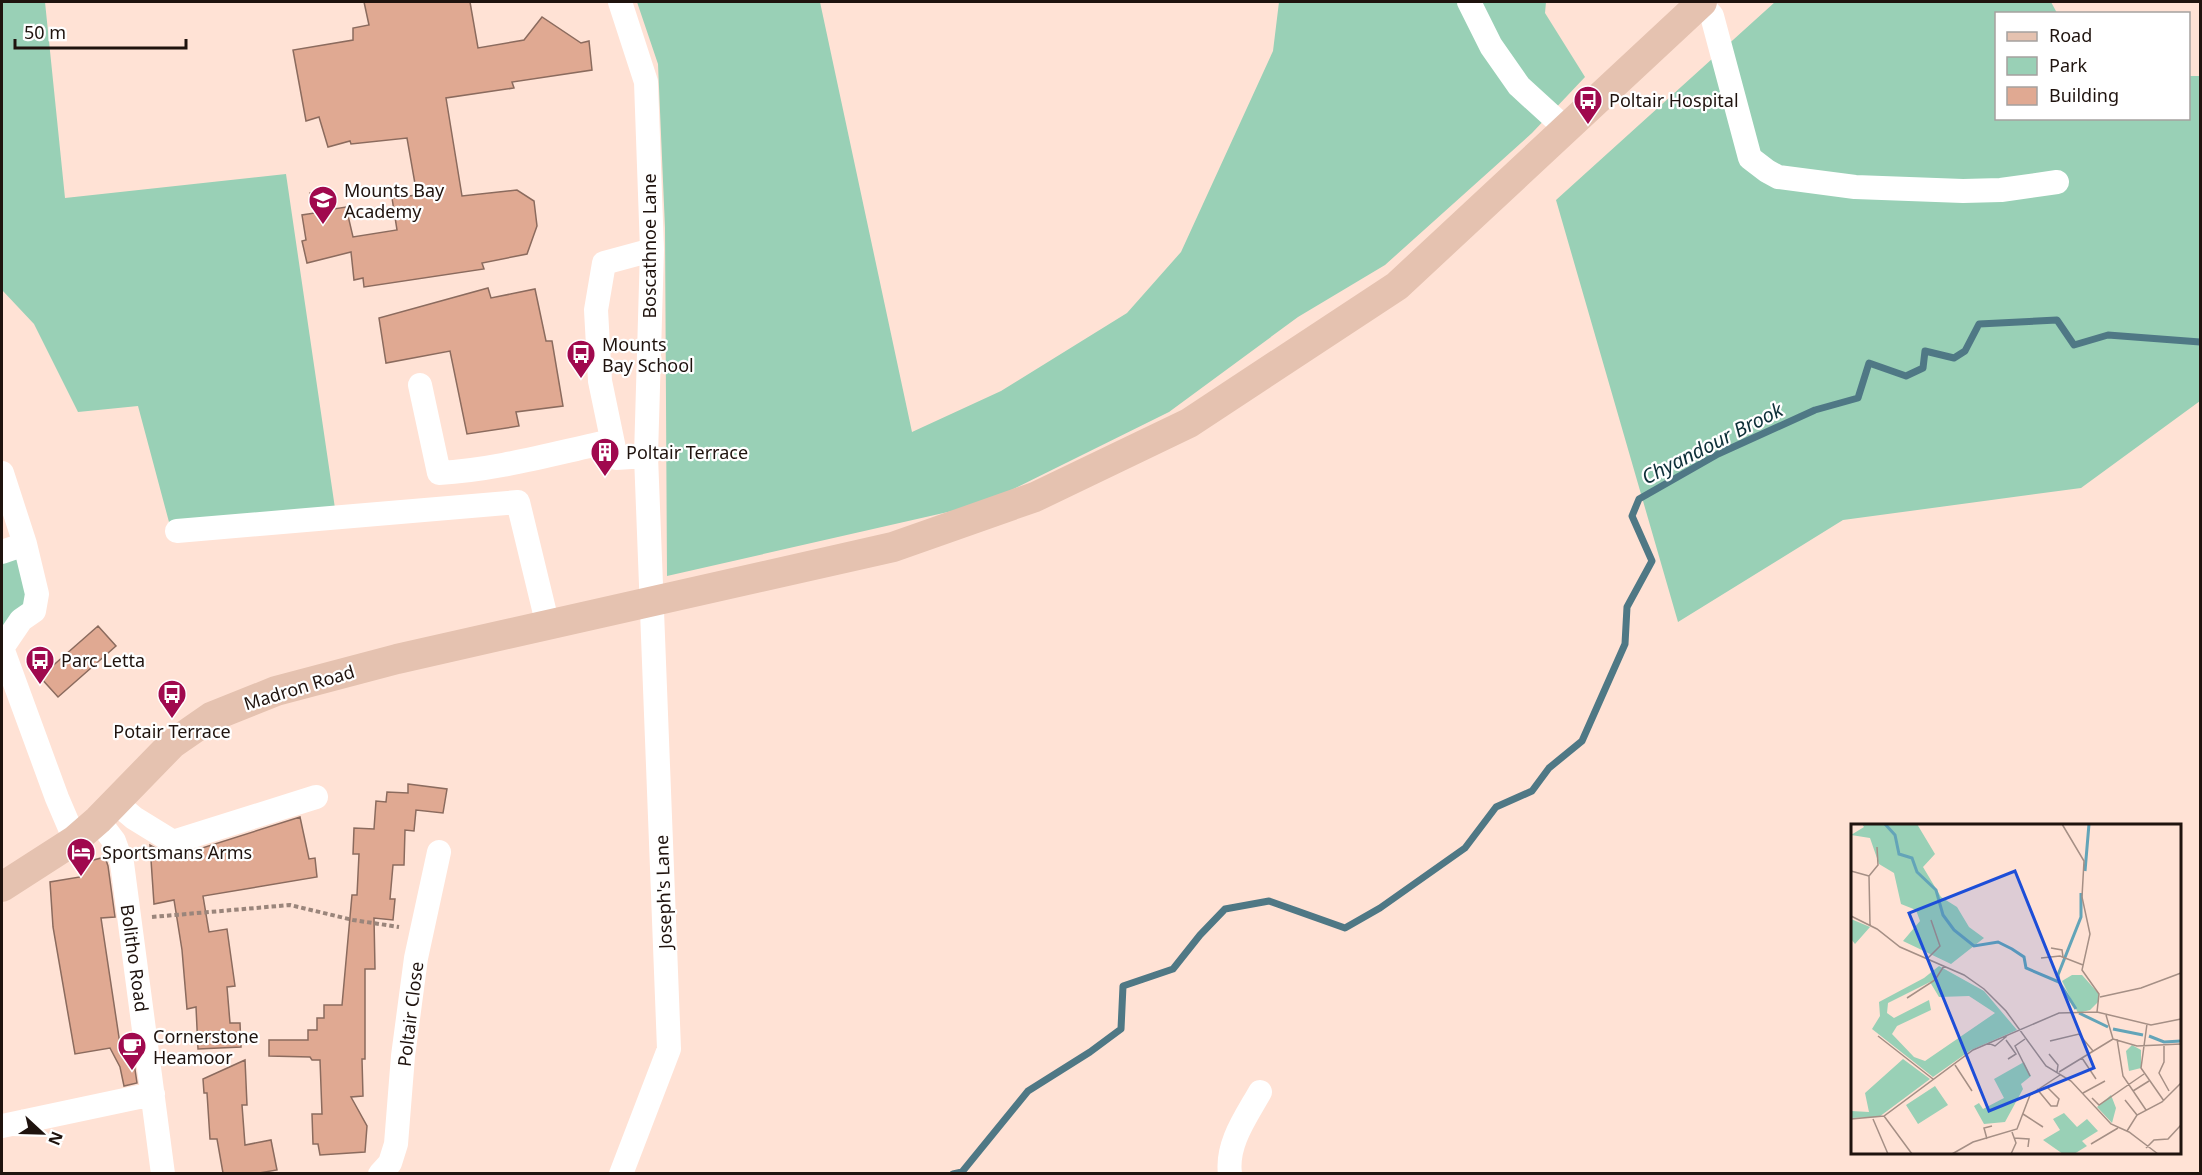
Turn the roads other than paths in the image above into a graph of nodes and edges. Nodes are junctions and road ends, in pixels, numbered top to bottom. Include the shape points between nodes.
1 (620, 2) edge
2 (1469, 2) edge
3 (1701, 2) edge
4 (1565, 128) junction
5 (2057, 182) dead end
6 (652, 250) junction
7 (420, 385) dead end
8 (612, 441) junction
9 (646, 456) junction
10 (2, 473) edge
11 (177, 531) dead end
12 (25, 544) junction
13 (2, 552) edge
14 (653, 602) junction
15 (548, 626) junction
16 (2, 648) edge
17 (316, 797) dead end
18 (107, 811) junction
19 (75, 840) junction
20 (439, 852) dead end
21 (2, 886) edge
22 (1260, 1092) dead end
23 (153, 1094) junction
24 (2, 1126) edge
25 (163, 1173) edge
26 (380, 1173) edge
27 (621, 1173) edge
28 (1230, 1173) edge

1 - 6 street, Boscathnoe Lane via 646,82
2 - 4 street via 1491,46 1519,86
3 - 4 main road, Madron Road
3 - 5 street via 1712,16 1750,158 1778,177 1855,187 1963,191
4 - 14 main road, Madron Road via 1397,286 1189,423 1035,497 893,547
6 - 8 street via 604,263 596,310 600,381
6 - 9 street, Boscathnoe Lane
7 - 8 street via 439,472 505,464
8 - 9 street via 616,458
9 - 14 street, Boscathnoe Lane
10 - 12 street
11 - 15 street via 518,502
12 - 13 street
12 - 16 street via 37,594 34,611 21,620
14 - 15 main road, Madron Road
14 - 27 street, Joseph's Lane via 669,1049
15 - 18 main road, Madron Road via 397,659 276,691 211,717 172,744
16 - 19 street
17 - 18 street via 173,842 134,818
18 - 19 main road, Madron Road
18 - 23 street, Bolitho Road via 122,863
19 - 21 main road, Madron Road
20 - 26 street, Poltair Close via 416,958 396,1144 390,1163
22 - 28 street via 1234,1140 1228,1160
23 - 24 street
23 - 25 street, Bolitho Road

